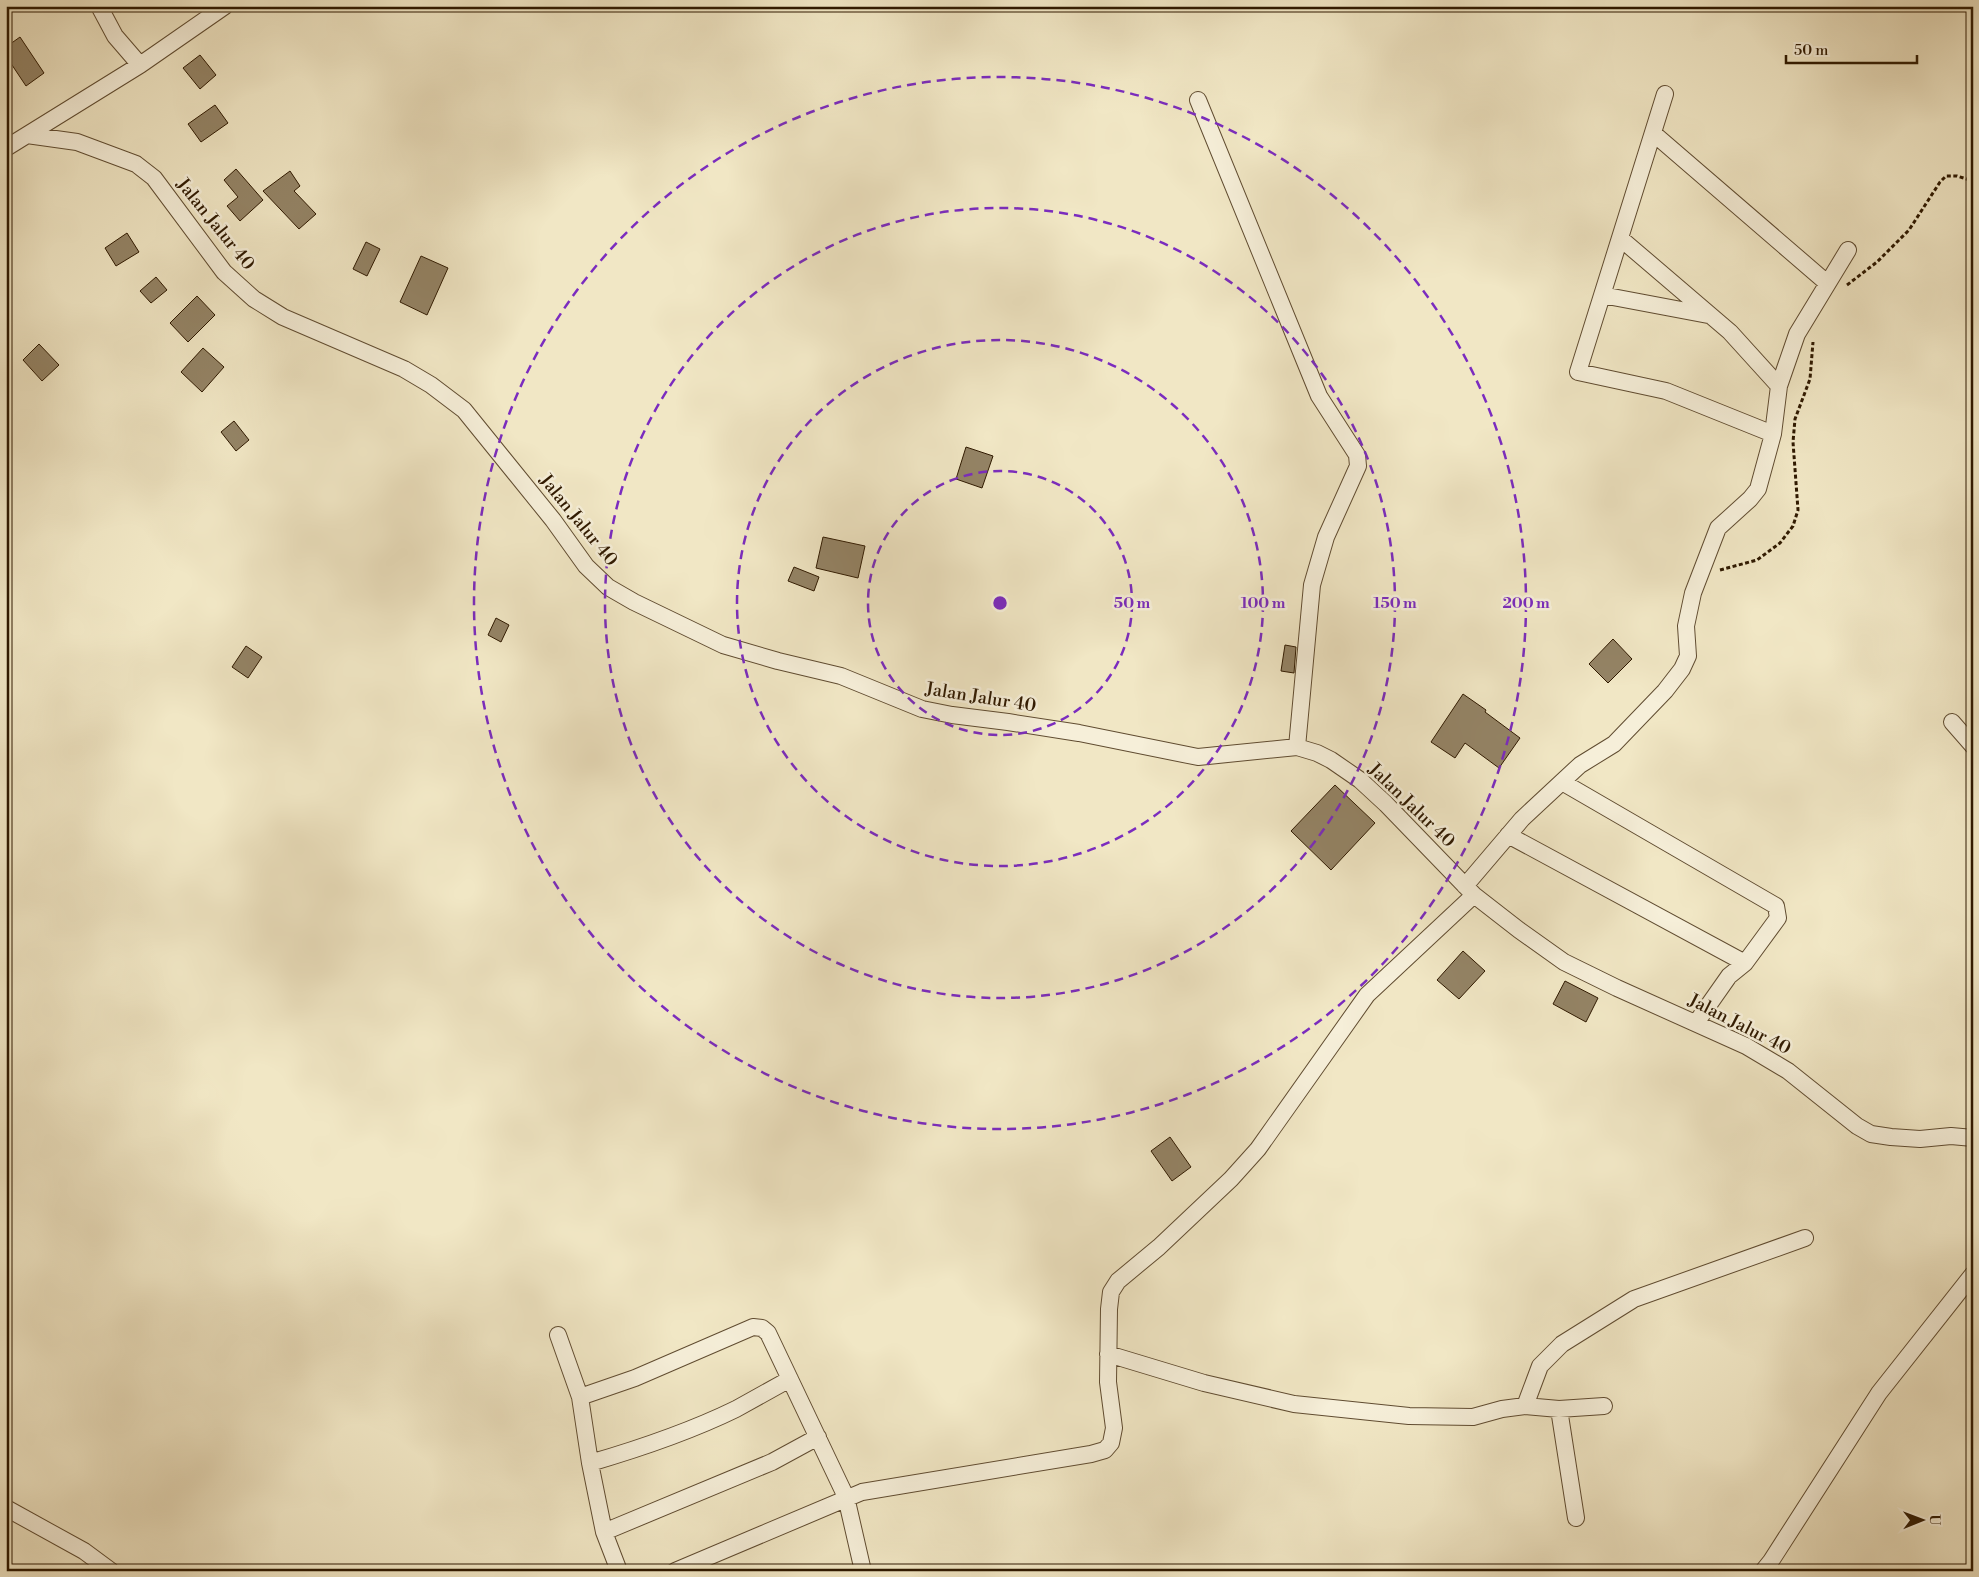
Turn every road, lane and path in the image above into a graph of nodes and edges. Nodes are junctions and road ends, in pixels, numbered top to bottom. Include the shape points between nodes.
1 (99, 6) edge
2 (225, 6) edge
3 (140, 65) junction
4 (1666, 94) dead end
5 (1198, 100) dead end
6 (1653, 133) junction
7 (27, 135) junction
8 (6, 148) edge
9 (1973, 181) edge
10 (1620, 238) junction
11 (1848, 250) dead end
12 (1827, 283) junction
13 (1846, 286) dead end
14 (1602, 296) junction
15 (1710, 315) junction
16 (1812, 339) dead end
17 (1779, 386) junction
18 (1773, 434) junction
19 (1718, 570) dead end
20 (1952, 722) dead end
21 (1973, 746) edge
22 (1297, 747) junction
23 (1562, 782) junction
24 (1508, 835) junction
25 (1470, 890) junction
26 (1745, 963) junction
27 (1696, 1022) junction
28 (1973, 1138) edge
29 (1805, 1238) dead end
30 (1973, 1274) edge
31 (558, 1335) dead end
32 (1108, 1354) junction
33 (790, 1379) junction
34 (580, 1397) junction
35 (1525, 1406) junction
36 (1604, 1406) dead end
37 (1559, 1408) junction
38 (818, 1437) junction
39 (590, 1463) junction
40 (846, 1497) junction
41 (6, 1508) edge
42 (1576, 1518) dead end
43 (604, 1532) junction
44 (858, 1569) edge
45 (111, 1571) edge
46 (619, 1571) edge
47 (675, 1571) edge
48 (1763, 1571) edge

1 - 3 street via 115,36
2 - 3 street
3 - 7 street
4 - 6 street
5 - 22 street via 1319,396 1357,455 1358,466 1326,537 1312,585
6 - 10 street
6 - 12 street
7 - 8 street
7 - 22 street, Jalan Jalur 40 via 77,142 136,164 154,178 224,272 254,298 283,317 404,369 438,390 464,410 586,566 608,587 723,645 841,676 922,709 952,716 1079,733 1198,757
9 - 13 path via 1946,176 1909,230 1878,262
10 - 14 street
10 - 15 street
11 - 12 street
12 - 17 street via 1797,334
14 - 15 street
14 - 18 street via 1578,372 1666,391
15 - 17 street
16 - 19 path via 1810,379 1795,419 1793,442 1798,510 1793,526 1780,543 1757,560
17 - 18 street
18 - 23 street via 1758,489 1718,528 1711,544 1693,593 1686,626 1688,656 1682,669 1665,692 1614,744 1580,765
20 - 21 street
22 - 25 street, Jalan Jalur 40 via 1331,760 1360,780
23 - 24 street
23 - 26 street via 1776,906 1778,918
24 - 25 street
24 - 26 street
25 - 27 street, Jalan Jalur 40 via 1564,962
25 - 32 street via 1367,995 1258,1149 1231,1179 1118,1281 1111,1292
26 - 27 street via 1729,976
27 - 28 street, Jalan Jalur 40 via 1788,1071 1870,1134 1920,1139
29 - 35 street via 1634,1299 1562,1344 1540,1366
30 - 48 street via 1878,1392
31 - 34 street
32 - 35 street via 1204,1383 1294,1404 1418,1416 1473,1417
32 - 40 street via 1114,1428 1111,1443 1104,1450
33 - 34 street via 768,1334 762,1328 753,1327 635,1378
33 - 38 street
33 - 39 street via 735,1409 622,1454
34 - 39 street
35 - 37 street
36 - 37 street
37 - 42 street
38 - 40 street
38 - 43 street via 772,1462
39 - 43 street
40 - 44 street
40 - 47 street
41 - 45 street via 84,1551
43 - 46 street

